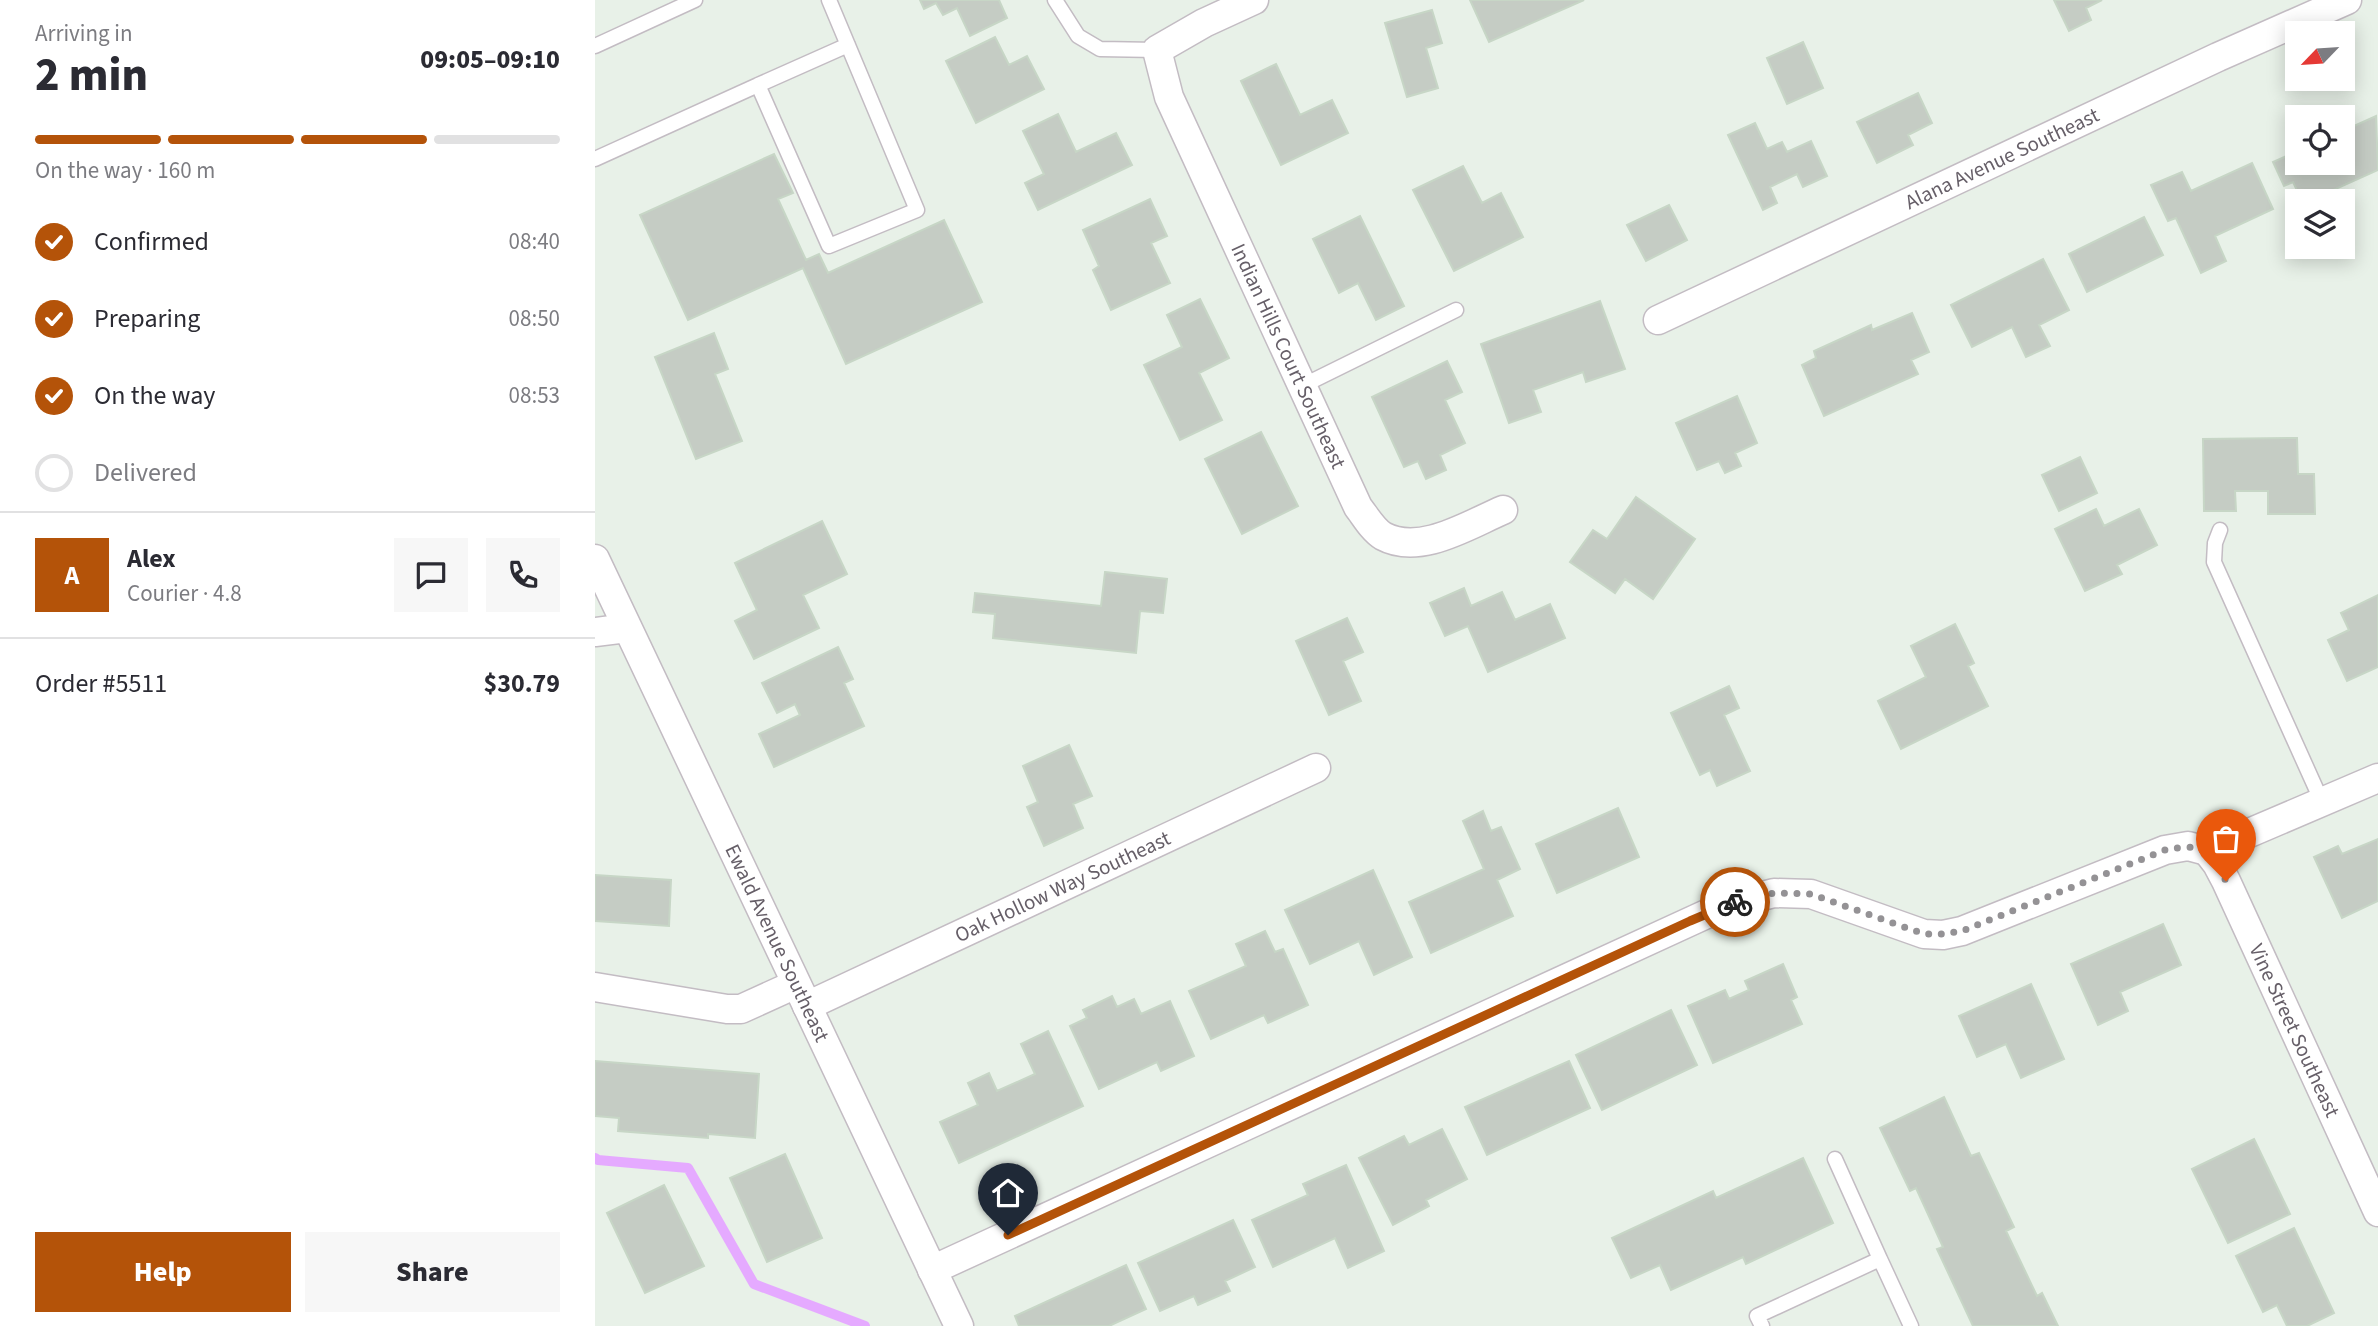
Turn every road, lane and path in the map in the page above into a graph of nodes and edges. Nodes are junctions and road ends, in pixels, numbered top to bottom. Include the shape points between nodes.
1 (695, 0) edge
2 (829, 0) edge
3 (1055, 0) edge
4 (1254, 0) edge
5 (2347, 0) edge
6 (848, 45) junction
7 (595, 46) edge
8 (1157, 50) junction
9 (758, 85) junction
10 (595, 159) edge
11 (1456, 310) dead end
12 (1658, 320) dead end
13 (1302, 386) junction
14 (1503, 510) dead end
15 (2220, 530) dead end
16 (595, 559) edge
17 (627, 628) junction
18 (595, 632) edge
19 (1317, 768) dead end
20 (2378, 778) edge
21 (2322, 802) junction
22 (2207, 851) junction
23 (595, 987) edge
24 (802, 995) junction
25 (1835, 1159) dead end
26 (2378, 1212) edge
27 (1880, 1259) junction
28 (932, 1270) junction
29 (958, 1326) edge
30 (1762, 1326) edge
31 (1911, 1326) edge

1 - 7 lane
2 - 6 lane
3 - 8 lane via 1078,36 1100,49
4 - 8 street
5 - 12 street, Alana Avenue Southeast
6 - 9 lane
6 - 9 lane via 917,210 829,246
8 - 13 street, Indian Hills Court Southeast via 1169,97
9 - 10 lane
11 - 13 lane
13 - 14 street, Indian Hills Court Southeast via 1357,507 1381,535 1402,543 1426,542
15 - 21 lane via 2214,562
16 - 17 street, Ewald Avenue Southeast
17 - 18 street
17 - 24 street, Ewald Avenue Southeast
19 - 24 street, Oak Hollow Way Southeast
20 - 21 street
21 - 22 street
22 - 26 street, Vine Street Southeast via 2226,881
22 - 28 street via 2188,846 2165,850 1962,931 1943,934 1924,934 1811,894 1774,893 1724,906
23 - 24 street, Oak Hollow Way Southeast via 734,1009
24 - 28 street, Ewald Avenue Southeast
25 - 27 lane
27 - 30 lane via 1757,1316
27 - 31 lane
28 - 29 street, Ewald Avenue Southeast

